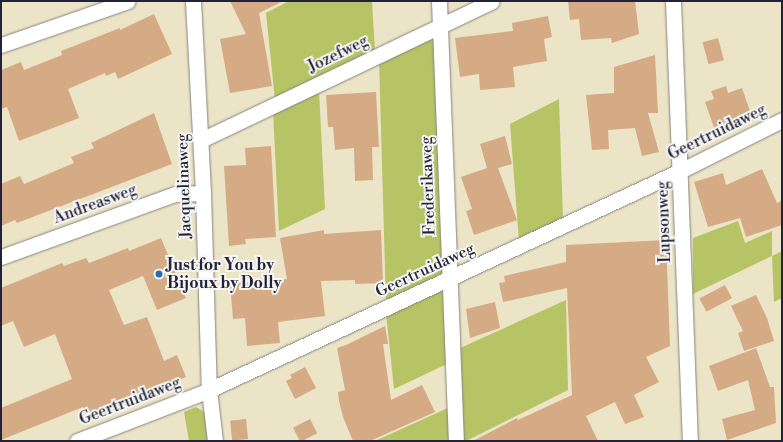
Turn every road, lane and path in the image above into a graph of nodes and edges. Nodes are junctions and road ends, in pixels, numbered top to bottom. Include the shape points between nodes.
1 (128, 1) edge
2 (193, 1) edge
3 (439, 1) edge
4 (492, 1) edge
5 (673, 1) edge
6 (441, 25) junction
7 (1, 45) edge
8 (782, 120) edge
9 (201, 140) junction
10 (680, 171) junction
11 (203, 193) junction
12 (1, 257) edge
13 (449, 279) junction
14 (208, 390) junction
15 (77, 441) edge
16 (215, 441) edge
17 (456, 441) edge
18 (690, 441) edge

1 - 7 street
2 - 9 street, Jacquelinaweg
3 - 6 street, Frederikaweg
4 - 6 street, Jozefweg
5 - 10 street, Lupsonweg
6 - 9 street, Jozefweg
6 - 13 street, Frederikaweg
8 - 10 street, Geertruidaweg
9 - 11 street, Jacquelinaweg
10 - 13 street, Geertruidaweg
10 - 18 street, Lupsonweg
11 - 12 street, Andreasweg via 175,194
11 - 14 street, Jacquelinaweg
13 - 14 street, Geertruidaweg
13 - 17 street, Frederikaweg
14 - 15 street, Geertruidaweg
14 - 16 street, Jacquelinaweg

